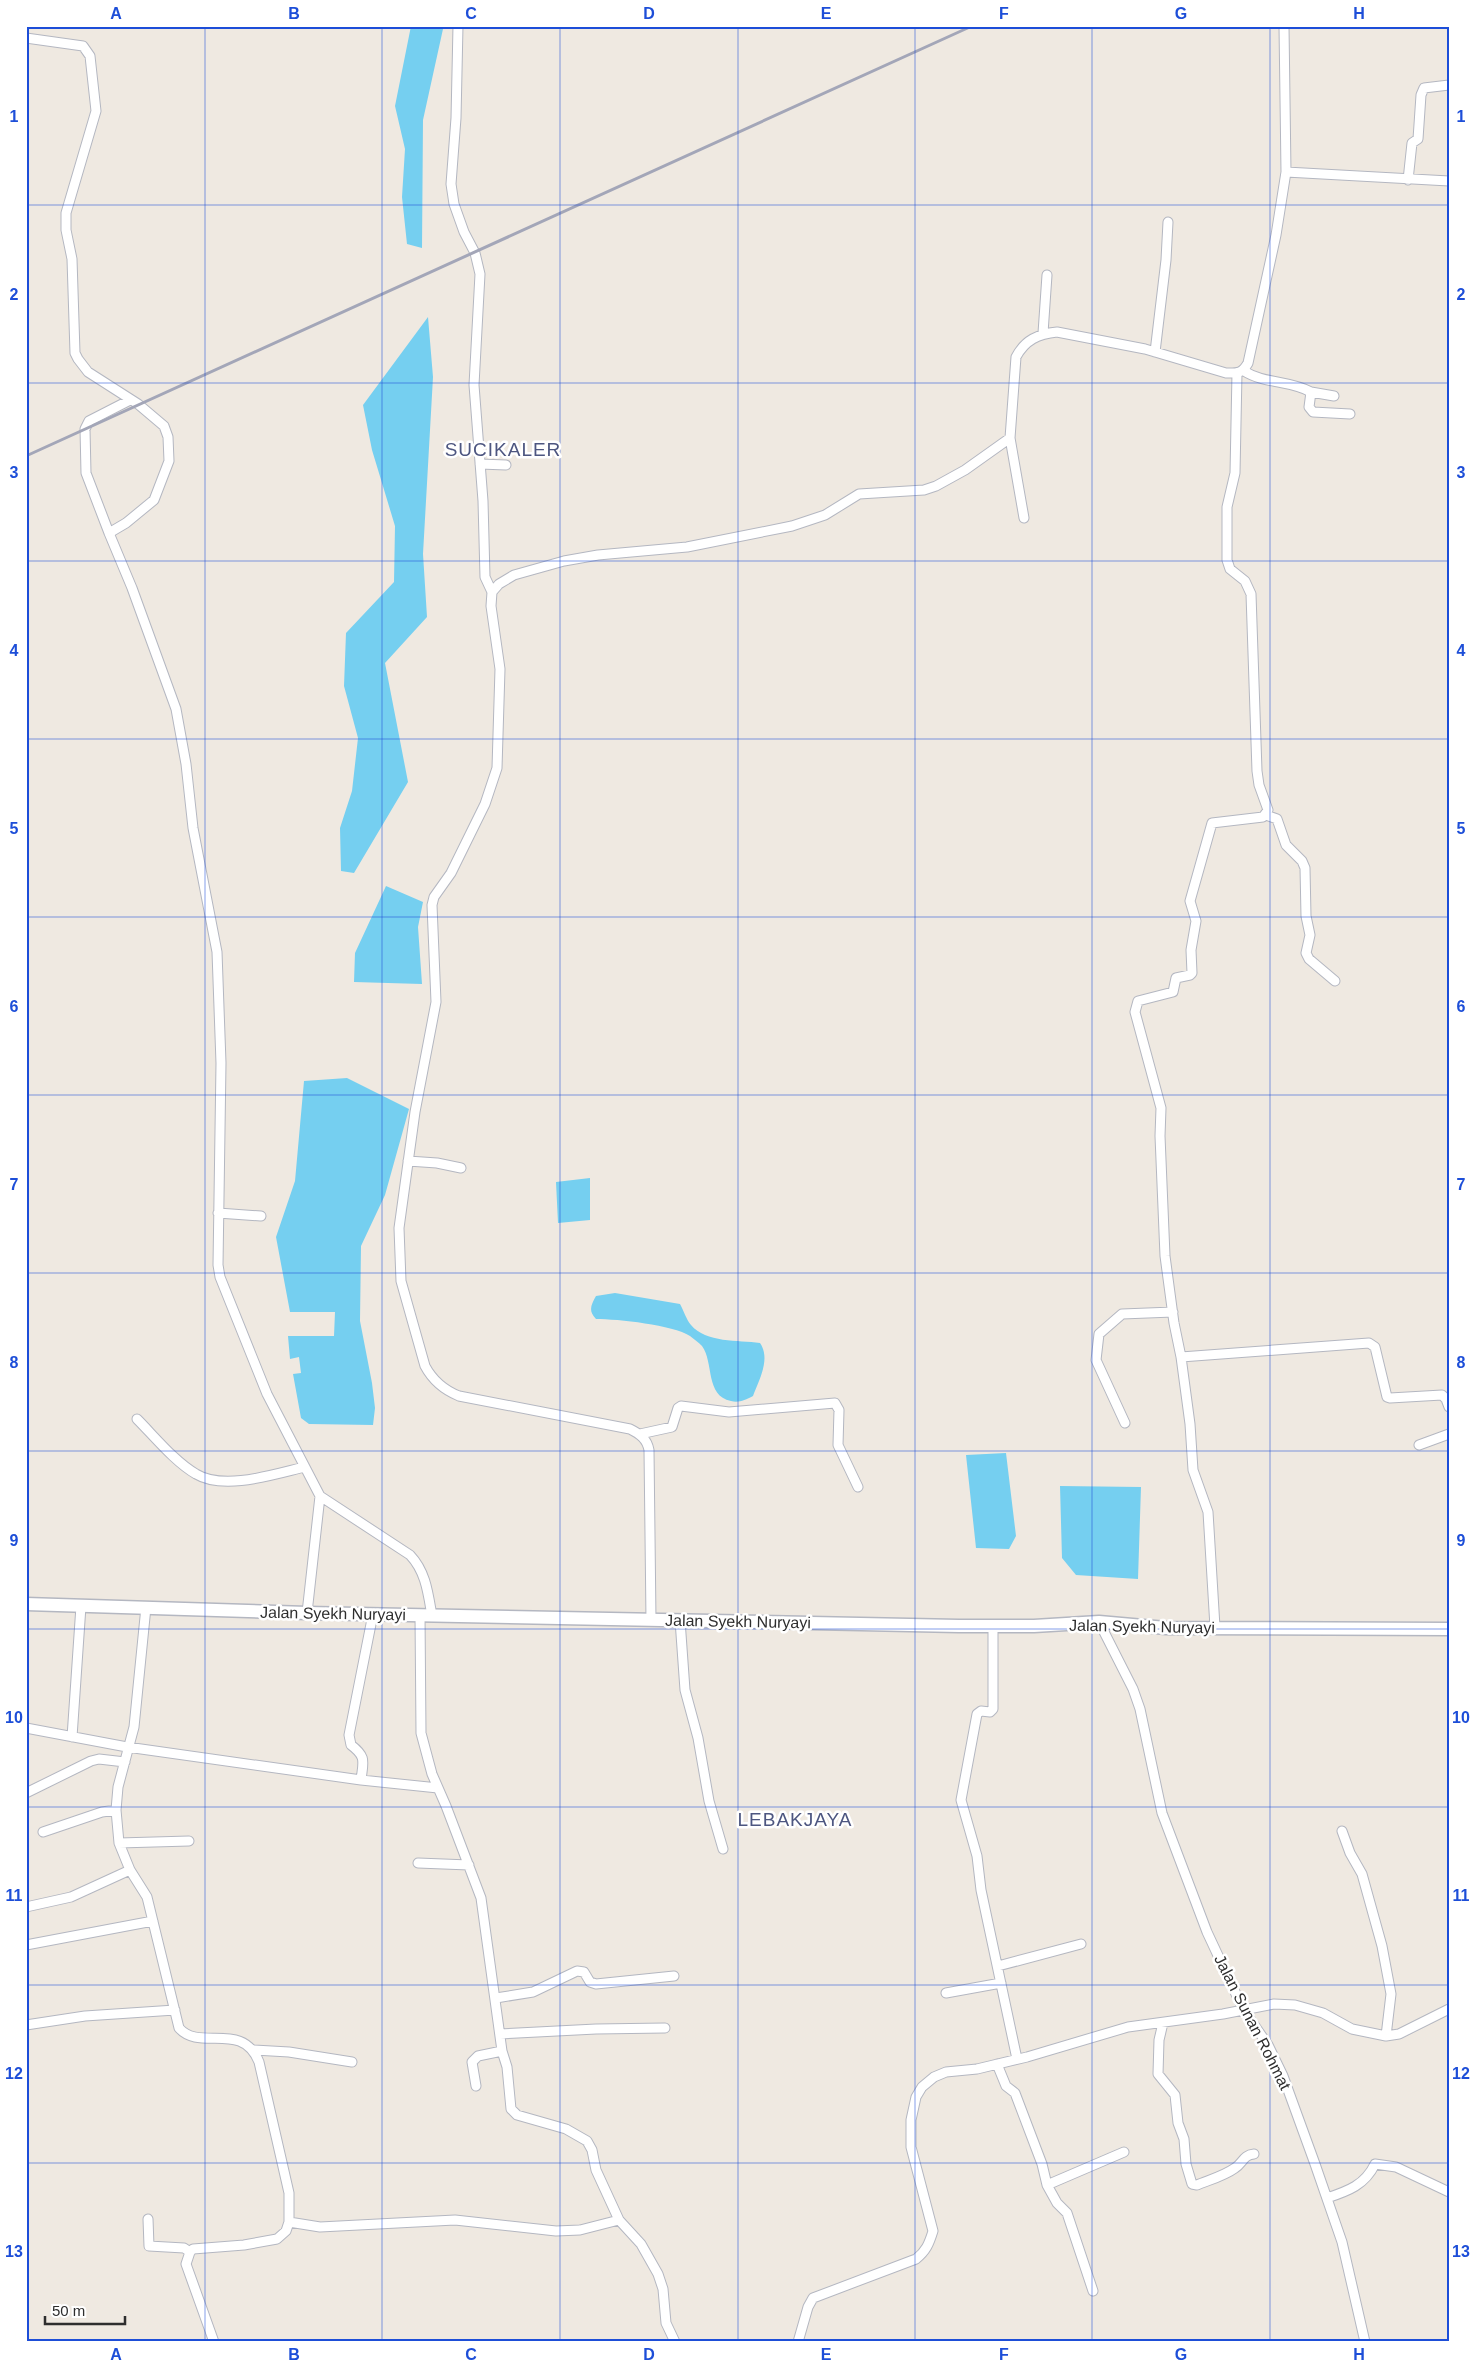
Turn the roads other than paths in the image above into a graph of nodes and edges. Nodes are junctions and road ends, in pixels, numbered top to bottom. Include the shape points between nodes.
1 (458, 26) edge
2 (1284, 26) edge
3 (26, 38) edge
4 (1449, 85) edge
5 (1286, 172) junction
6 (1408, 180) junction
7 (1449, 181) edge
8 (1168, 222) dead end
9 (1047, 276) dead end
10 (1043, 333) junction
11 (1154, 352) junction
12 (1240, 372) junction
13 (1311, 392) junction
14 (1334, 396) dead end
15 (130, 400) junction
16 (1350, 414) dead end
17 (1010, 438) junction
18 (480, 464) junction
19 (506, 465) dead end
20 (1024, 518) dead end
21 (109, 533) junction
22 (492, 592) junction
23 (1266, 814) junction
24 (1335, 981) dead end
25 (408, 1161) junction
26 (461, 1168) dead end
27 (218, 1213) junction
28 (260, 1216) dead end
29 (1172, 1312) junction
30 (1182, 1357) junction
31 (1449, 1407) edge
32 (137, 1418) dead end
33 (1125, 1424) dead end
34 (640, 1434) junction
35 (1449, 1434) edge
36 (1419, 1445) dead end
37 (305, 1467) junction
38 (858, 1487) dead end
39 (320, 1496) junction
40 (26, 1604) edge
41 (81, 1606) junction
42 (146, 1607) junction
43 (307, 1613) junction
44 (373, 1614) junction
45 (426, 1615) junction
46 (651, 1620) junction
47 (680, 1620) junction
48 (1099, 1622) junction
49 (993, 1626) junction
50 (1215, 1627) junction
51 (1449, 1629) edge
52 (26, 1728) edge
53 (72, 1737) junction
54 (127, 1748) junction
55 (125, 1762) junction
56 (361, 1780) junction
57 (438, 1788) junction
58 (26, 1793) edge
59 (116, 1810) junction
60 (43, 1832) dead end
61 (1342, 1832) dead end
62 (189, 1841) dead end
63 (118, 1843) junction
64 (723, 1849) dead end
65 (418, 1863) dead end
66 (469, 1866) junction
67 (130, 1870) junction
68 (26, 1907) edge
69 (153, 1921) junction
70 (1081, 1944) dead end
71 (26, 1945) edge
72 (998, 1966) junction
73 (674, 1976) dead end
74 (1001, 1983) junction
75 (946, 1993) dead end
76 (496, 1998) junction
77 (1243, 2009) junction
78 (176, 2010) junction
79 (1449, 2010) edge
80 (1163, 2023) junction
81 (26, 2024) edge
82 (665, 2028) dead end
83 (500, 2034) junction
84 (1386, 2036) junction
85 (254, 2050) junction
86 (502, 2051) junction
87 (1017, 2059) junction
88 (352, 2062) dead end
89 (997, 2064) junction
90 (476, 2086) dead end
91 (1124, 2152) dead end
92 (1254, 2154) dead end
93 (1046, 2185) junction
94 (1449, 2192) edge
95 (1327, 2198) junction
96 (148, 2219) dead end
97 (619, 2220) junction
98 (289, 2222) junction
99 (190, 2252) junction
100 (1093, 2291) dead end
101 (214, 2342) edge
102 (675, 2342) edge
103 (798, 2342) edge
104 (1364, 2342) edge

1 - 18 street via 452,184 454,204 476,253 480,274 474,385
2 - 5 street
3 - 15 street via 83,46 90,56 96,110 66,213 72,259 75,353 88,372
4 - 6 street via 1424,88 1420,95 1418,139 1412,143
5 - 6 street
5 - 12 street via 1248,364
6 - 7 street
8 - 11 street
9 - 10 street
10 - 11 street via 1066,334
10 - 17 street via 1020,349 1016,358
11 - 12 street via 1226,373
12 - 13 street
12 - 23 street via 1234,473 1227,507 1228,560 1230,569 1245,581 1251,594 1257,771 1268,810
13 - 14 street
13 - 16 street via 1309,407 1313,412
15 - 21 street via 89,421 85,429 86,473
15 - 21 street via 164,426 170,461 154,500 126,524
17 - 20 street
17 - 22 street via 965,470 924,490 859,494 813,520 718,541 687,547 598,554 547,565 514,575
18 - 19 street
18 - 22 street via 485,578
21 - 27 street via 176,709 193,828 217,952 221,1063
22 - 25 street via 500,669 497,768 485,804 432,905 436,1002
23 - 24 street via 1277,819 1286,845 1305,868 1306,916 1310,935 1306,953
23 - 29 street via 1249,820 1212,823 1190,902 1196,921 1191,950 1192,973 1176,978 1173,992 1142,999 1136,1005 1137,1023 1161,1108 1165,1249
25 - 26 street
25 - 34 street via 399,1228 401,1281 430,1374 447,1391 459,1396
27 - 28 street
27 - 37 street via 220,1277 267,1394
29 - 30 street
29 - 33 street via 1122,1314 1099,1334 1097,1365
30 - 31 street via 1369,1343 1375,1347 1387,1397 1442,1395
30 - 50 street via 1193,1470 1208,1512
32 - 37 street via 189,1470 208,1479 252,1479
34 - 38 street via 672,1427 681,1406 729,1412 835,1403 839,1410 838,1445
34 - 46 street via 649,1450
35 - 36 street
37 - 39 street
39 - 43 street
39 - 45 street via 418,1563 426,1583
40 - 41 main road, Jalan Syekh Nuryayi
41 - 42 main road, Jalan Syekh Nuryayi
41 - 53 street
42 - 43 main road, Jalan Syekh Nuryayi
42 - 54 street via 134,1727
43 - 44 main road, Jalan Syekh Nuryayi
44 - 45 main road, Jalan Syekh Nuryayi
44 - 56 street via 349,1735 351,1745 363,1759
45 - 46 main road, Jalan Syekh Nuryayi
45 - 57 street via 420,1727
46 - 47 main road, Jalan Syekh Nuryayi
47 - 49 main road, Jalan Syekh Nuryayi
47 - 64 street via 685,1690
48 - 49 main road, Jalan Syekh Nuryayi
48 - 50 main road, Jalan Syekh Nuryayi via 1166,1628
48 - 77 street, Jalan Sunan Rohmat via 1140,1708 1162,1813 1179,1862
49 - 72 street via 993,1709 977,1714 962,1800 977,1856
50 - 51 main road, Jalan Syekh Nuryayi
52 - 53 street
53 - 54 street
54 - 55 street
54 - 56 street
55 - 58 street via 91,1761
55 - 59 street
56 - 57 street
57 - 66 street
59 - 60 street
59 - 63 street
61 - 84 street via 1362,1874 1382,1946 1391,1994
62 - 63 street
63 - 67 street
65 - 66 street
66 - 76 street via 483,1907
67 - 68 street via 71,1897
67 - 69 street via 146,1892
69 - 71 street
69 - 78 street
70 - 72 street
72 - 74 street
73 - 76 street via 596,1984 590,1982 584,1972 577,1971 533,1992
74 - 75 street
74 - 87 street
76 - 83 street
77 - 80 street
77 - 84 street via 1274,2004 1295,2005 1323,2013 1352,2029
77 - 95 street, Jalan Sunan Rohmat via 1268,2045 1283,2076
78 - 81 street via 84,2016
78 - 85 street via 179,2028 184,2034 237,2041
79 - 84 street via 1398,2034
80 - 87 street via 1128,2027
80 - 92 street via 1158,2074 1175,2095 1192,2184 1226,2174 1248,2155
82 - 83 street
83 - 86 street
85 - 88 street
85 - 98 street via 289,2193
86 - 90 street via 478,2056 472,2062
86 - 97 street via 511,2109 517,2115 566,2129 588,2141 596,2170
87 - 89 street
89 - 93 street via 1006,2086 1015,2093 1042,2164
89 - 103 street via 934,2077 922,2087 916,2098 911,2120 911,2147 933,2231 924,2253 916,2259 813,2298
91 - 93 street
93 - 100 street via 1067,2213
94 - 95 street via 1396,2167 1375,2164 1371,2173 1352,2190
95 - 104 street, Jalan Sunan Rohmat via 1349,2265
96 - 99 street via 149,2246 184,2248
97 - 98 street via 580,2230 556,2231 455,2220 320,2227
97 - 102 street via 641,2244 658,2274 663,2289 666,2323
98 - 99 street via 286,2231 277,2239 244,2246 193,2249
99 - 101 street via 186,2264

